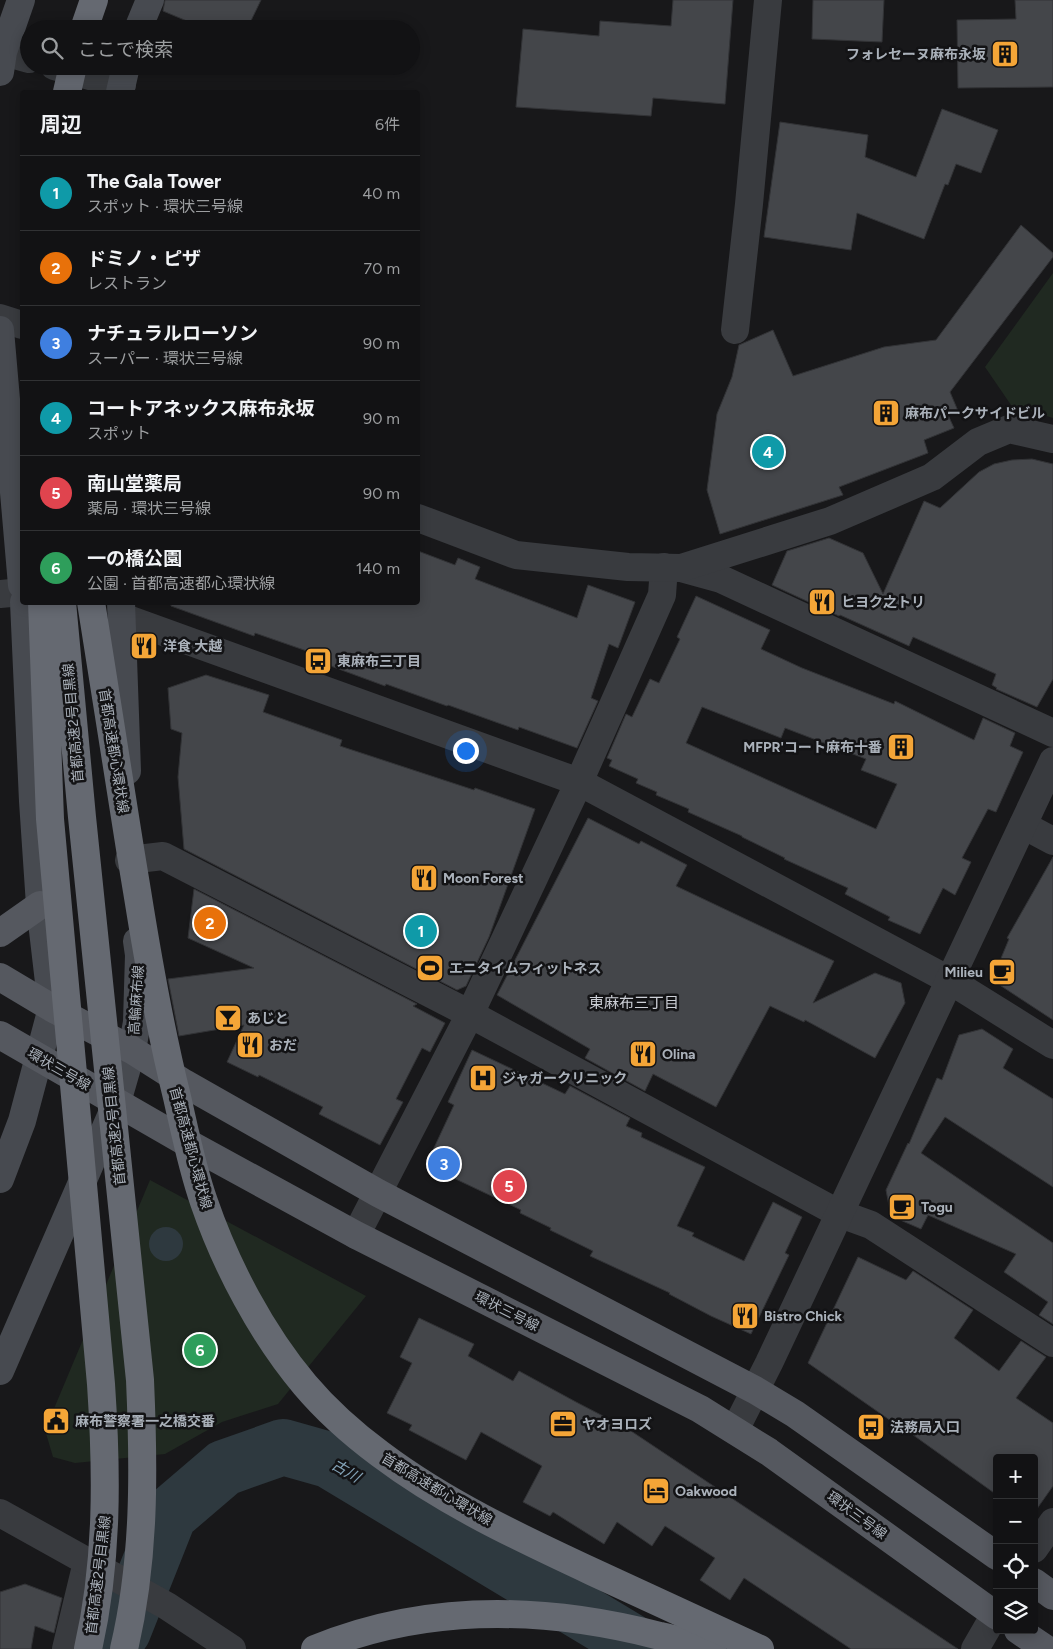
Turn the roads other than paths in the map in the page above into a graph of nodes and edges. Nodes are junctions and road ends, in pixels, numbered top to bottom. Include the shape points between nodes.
1 (21, 0) edge
2 (94, 0) edge
3 (150, 0) edge
4 (768, 0) edge
5 (74, 14) edge
6 (142, 20) edge
7 (1, 58) edge
8 (20, 59) edge
9 (52, 75) edge
10 (71, 75) edge
11 (95, 75) edge
12 (122, 81) edge
13 (49, 90) edge
14 (67, 90) edge
15 (0, 318) edge
16 (20, 324) edge
17 (0, 330) edge
18 (735, 330) dead end
19 (1053, 439) edge
20 (420, 519) edge
21 (20, 562) edge
22 (672, 567) junction
23 (20, 592) edge
24 (0, 594) edge
25 (24, 605) edge
26 (42, 605) edge
27 (62, 605) edge
28 (73, 605) edge
29 (90, 605) edge
30 (122, 610) edge
31 (1053, 733) edge
32 (1053, 761) edge
33 (579, 782) junction
34 (1023, 825) junction
35 (1053, 841) edge
36 (129, 860) junction
37 (40, 905) junction
38 (0, 933) edge
39 (0, 977) edge
40 (949, 980) junction
41 (52, 1008) junction
42 (470, 1014) junction
43 (0, 1035) edge
44 (1053, 1045) edge
45 (132, 1050) junction
46 (39, 1058) junction
47 (117, 1102) junction
48 (0, 1179) edge
49 (378, 1193) junction
50 (838, 1213) junction
51 (356, 1235) junction
52 (1053, 1343) edge
53 (0, 1371) edge
54 (755, 1390) junction
55 (735, 1430) junction
56 (0, 1513) edge
57 (1053, 1522) edge
58 (1038, 1544) edge
59 (993, 1553) edge
60 (77, 1556) junction
61 (1038, 1585) edge
62 (1053, 1596) edge
63 (993, 1612) edge
64 (993, 1619) edge
65 (1024, 1634) edge
66 (66, 1649) edge
67 (88, 1649) edge
68 (124, 1649) edge
69 (232, 1649) edge
70 (315, 1649) edge
71 (354, 1649) edge
72 (665, 1649) edge
73 (712, 1649) edge
74 (724, 1649) edge
75 (760, 1649) edge
76 (975, 1649) edge
77 (1046, 1649) edge

1 - 7 main road
2 - 5 highway
3 - 6 main road
4 - 18 street
7 - 8 street
9 - 13 highway
10 - 14 highway, bridge
11 - 12 street
15 - 16 street
17 - 21 main road
19 - 22 street via 1009,429 978,442 932,477 830,521
20 - 22 street via 516,555 628,567
22 - 31 street via 721,580
22 - 33 street
23 - 24 street
25 - 37 main road
26 - 67 highway, 首都高速2号目黒線, bridge via 50,819 105,1449 106,1508 102,1564
27 - 68 highway, 首都高速2号目黒線, bridge via 141,1389 143,1508 138,1569
28 - 74 highway, 首都高速都心環状線 via 132,966 177,1165 203,1239 228,1293 251,1332 280,1375 316,1416 402,1486 456,1520 533,1560
29 - 75 highway, 首都高速都心環状線, bridge via 148,964 191,1160 217,1236 263,1326 289,1365 325,1407 409,1475 537,1546
30 - 33 street
30 - 36 main road, 高輪麻布線
32 - 34 street
33 - 40 street
33 - 42 street
34 - 35 street
34 - 40 street
36 - 42 street via 163,856
36 - 45 main road, 高輪麻布線 via 139,954 137,1022
37 - 38 main road
37 - 41 main road
39 - 41 main road
40 - 44 street
40 - 50 street
41 - 45 main road
41 - 46 main road
42 - 49 street
42 - 50 street
43 - 46 main road, 環状三号線
45 - 47 main road, 高輪麻布線
45 - 49 main road
46 - 47 main road, 環状三号線
46 - 48 main road via 22,1121
47 - 51 main road, 環状三号線
47 - 53 main road, 高輪麻布線
49 - 51 street
49 - 54 main road
50 - 52 street via 871,1226
50 - 54 street
51 - 55 main road, 環状三号線 via 700,1409
54 - 55 street
54 - 59 main road via 795,1414
55 - 63 main road, 環状三号線
56 - 60 street
57 - 58 street
60 - 66 street
60 - 69 street, bridge via 167,1606
61 - 62 main road
64 - 76 street
65 - 77 main road
70 - 73 highway via 379,1627 441,1616 508,1613 570,1618 634,1629
71 - 72 highway via 383,1639 444,1628 508,1626 570,1630

